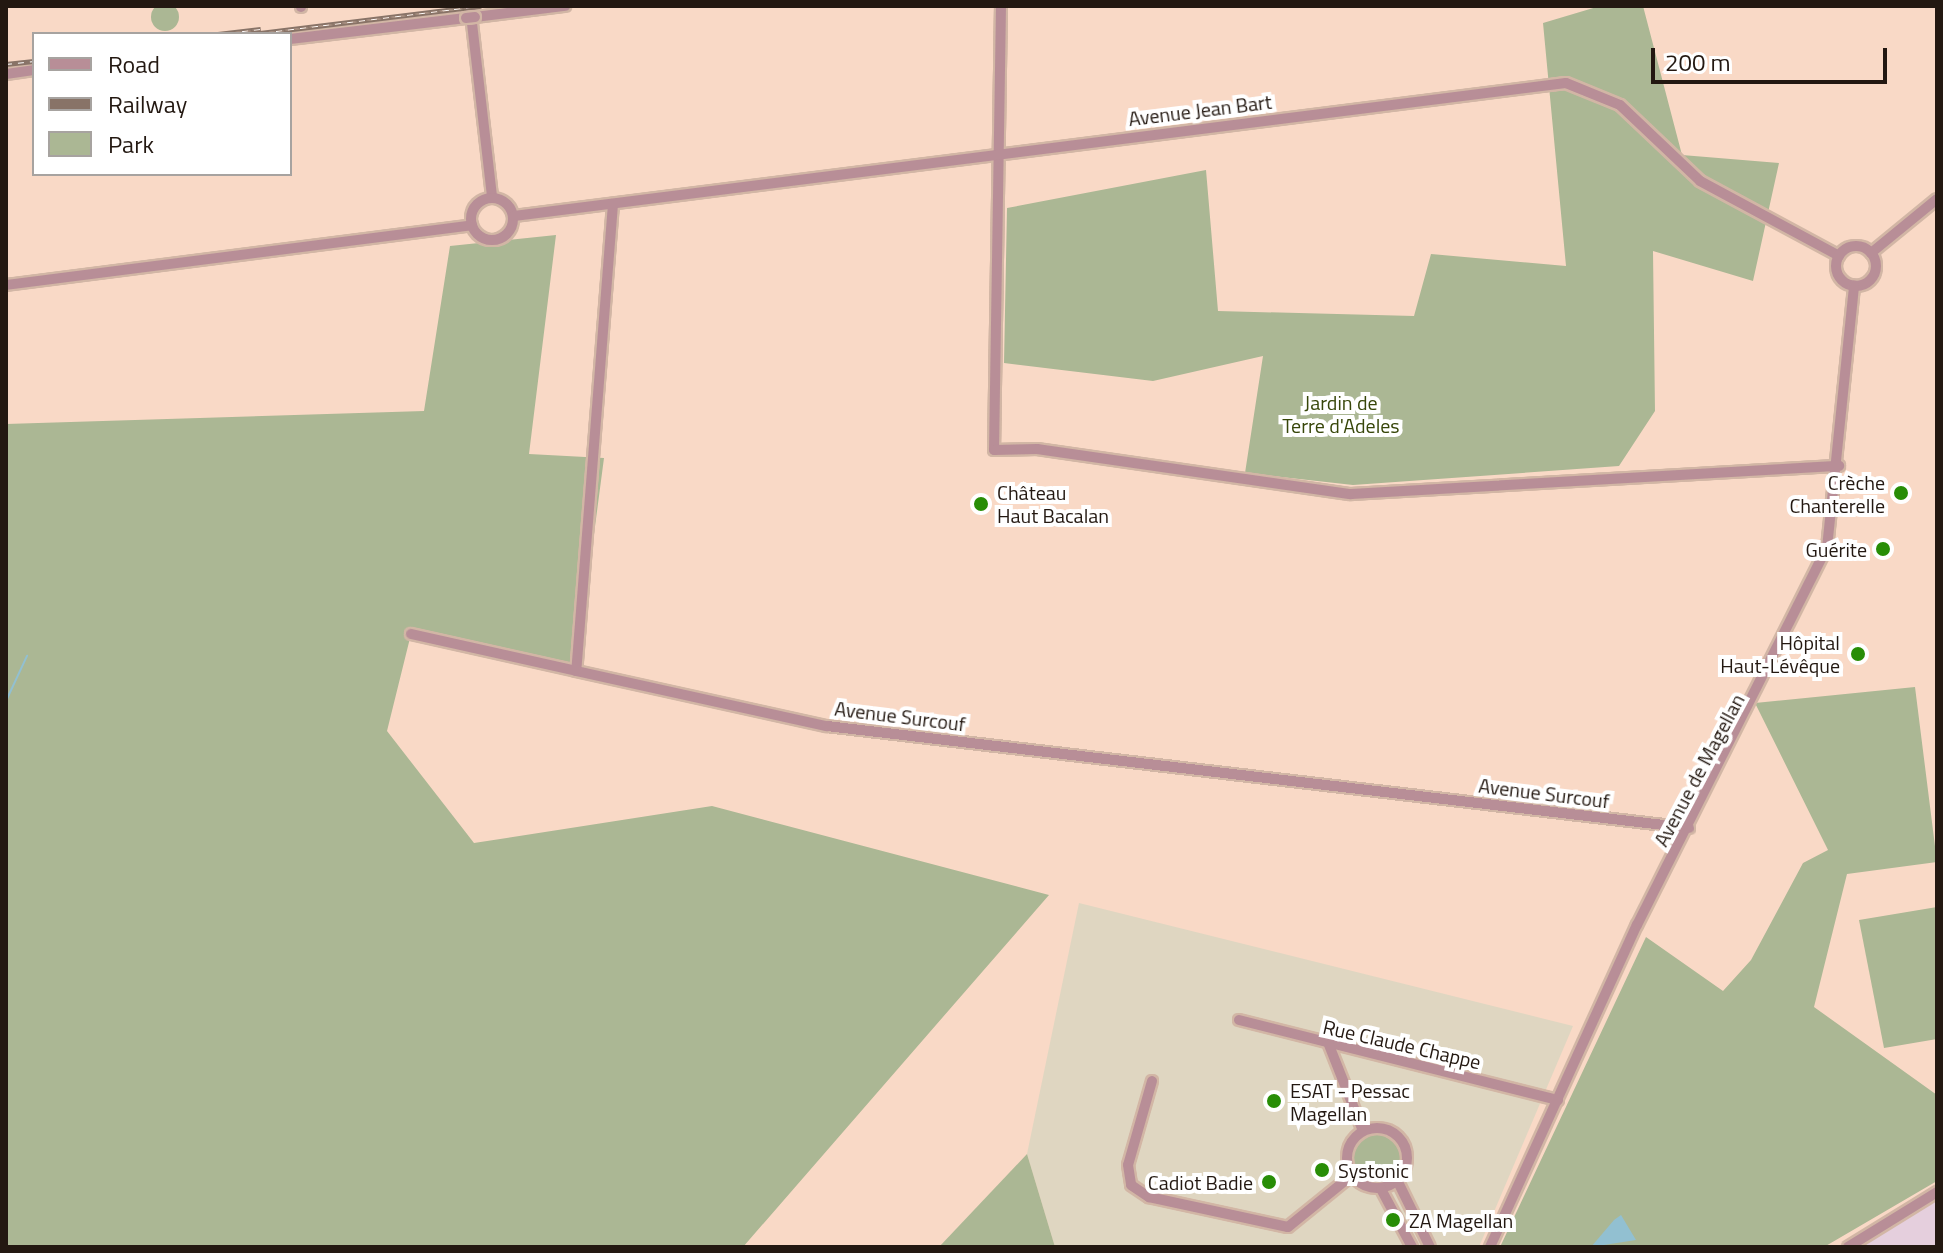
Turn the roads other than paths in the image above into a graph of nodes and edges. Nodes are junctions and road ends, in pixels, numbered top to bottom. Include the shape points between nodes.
1 (470, 6) edge
2 (565, 6) edge
3 (1001, 6) edge
4 (292, 39) edge
5 (32, 70) edge
6 (6, 74) edge
7 (997, 154) junction
8 (492, 197) junction
9 (1937, 199) edge
10 (613, 204) junction
11 (514, 216) junction
12 (472, 225) junction
13 (1871, 253) junction
14 (1839, 256) junction
15 (6, 285) edge
16 (1854, 285) junction
17 (1839, 466) junction
18 (411, 634) dead end
19 (576, 671) junction
20 (1689, 828) junction
21 (1239, 1020) dead end
22 (1329, 1045) junction
23 (1152, 1081) dead end
24 (1558, 1100) junction
25 (1363, 1131) junction
26 (1352, 1175) junction
27 (1398, 1182) junction
28 (1381, 1189) junction
29 (1937, 1192) edge
30 (1412, 1247) edge
31 (1430, 1247) edge
32 (1490, 1247) edge
33 (1848, 1247) edge

1 - 8 street
2 - 4 street
3 - 7 street
5 - 6 street
7 - 10 street, Avenue Jean Bart
7 - 14 street, Avenue Jean Bart via 1566,83 1620,105 1700,181
7 - 17 street via 994,450 1037,449 1351,494
8 - 11 street
8 - 12 street via 475,206
9 - 13 street
10 - 11 street, Avenue Jean Bart
10 - 19 street
11 - 12 street via 506,235 493,240
12 - 15 street
13 - 14 street via 1854,246
13 - 16 street via 1875,272
14 - 16 street via 1839,275
16 - 17 street, Avenue de Magellan
17 - 20 street, Avenue de Magellan via 1819,567
18 - 19 street, Avenue Surcouf
19 - 20 street, Avenue Surcouf via 827,726
20 - 24 street, Avenue de Magellan
21 - 22 street, Rue Claude Chappe
22 - 24 street, Rue Claude Chappe
22 - 25 street
23 - 26 street via 1128,1165 1131,1185 1149,1197 1288,1227
24 - 32 street, Avenue de Magellan
25 - 26 street via 1350,1145
25 - 27 street via 1380,1128 1405,1144 1408,1159
26 - 28 street
27 - 28 street
27 - 31 street
28 - 30 street
29 - 33 street

